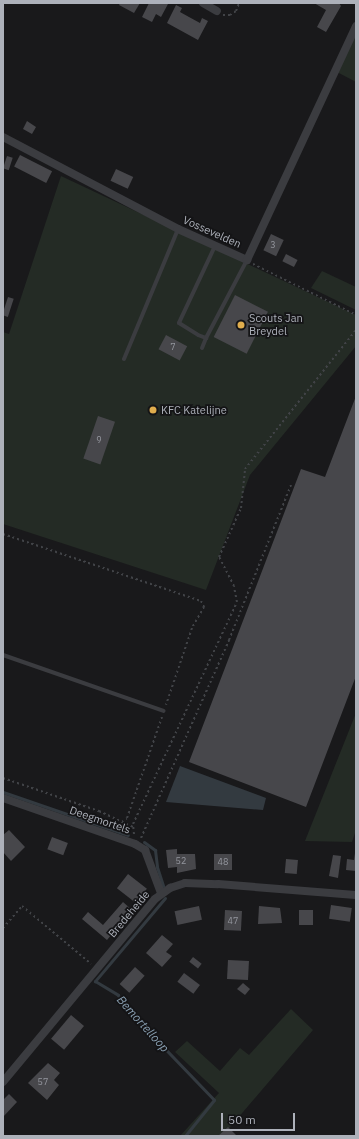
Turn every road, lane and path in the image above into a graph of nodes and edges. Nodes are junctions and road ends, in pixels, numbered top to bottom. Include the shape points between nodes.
1 (203, 3) edge
2 (239, 3) edge
3 (217, 11) joint
4 (356, 26) edge
5 (3, 138) edge
6 (178, 229) junction
7 (215, 246) junction
8 (247, 260) junction
9 (356, 315) edge
10 (356, 330) edge
11 (206, 338) junction
12 (202, 348) dead end
13 (124, 359) dead end
14 (291, 485) dead end
15 (3, 534) edge
16 (3, 655) edge
17 (164, 711) junction
18 (3, 778) edge
19 (3, 798) edge
20 (122, 822) junction
21 (134, 827) junction
22 (138, 845) junction
23 (161, 893) junction
24 (356, 895) edge
25 (3, 928) edge
26 (97, 969) junction
27 (3, 1082) edge

1 - 3 street
2 - 3 path via 236,11 230,15
4 - 8 street, Vossevelden
5 - 6 street, Vossevelden
6 - 7 street, Vossevelden
6 - 13 lane
7 - 8 street, Vossevelden
7 - 11 lane via 179,323
8 - 9 path
8 - 11 lane
10 - 21 path via 245,469 242,508 219,557 234,586 237,602
11 - 12 lane
14 - 22 path via 229,640
15 - 17 path via 201,601 204,607 192,628
16 - 17 lane
17 - 20 path via 127,818
18 - 20 path via 99,811
19 - 22 street, Deegmortels
20 - 21 path
21 - 22 path
22 - 23 street, Deegmortels via 145,850
23 - 24 street, Bredeheide via 185,883
23 - 26 street, Bredeheide
25 - 26 path via 22,906
26 - 27 street, Bredeheide

